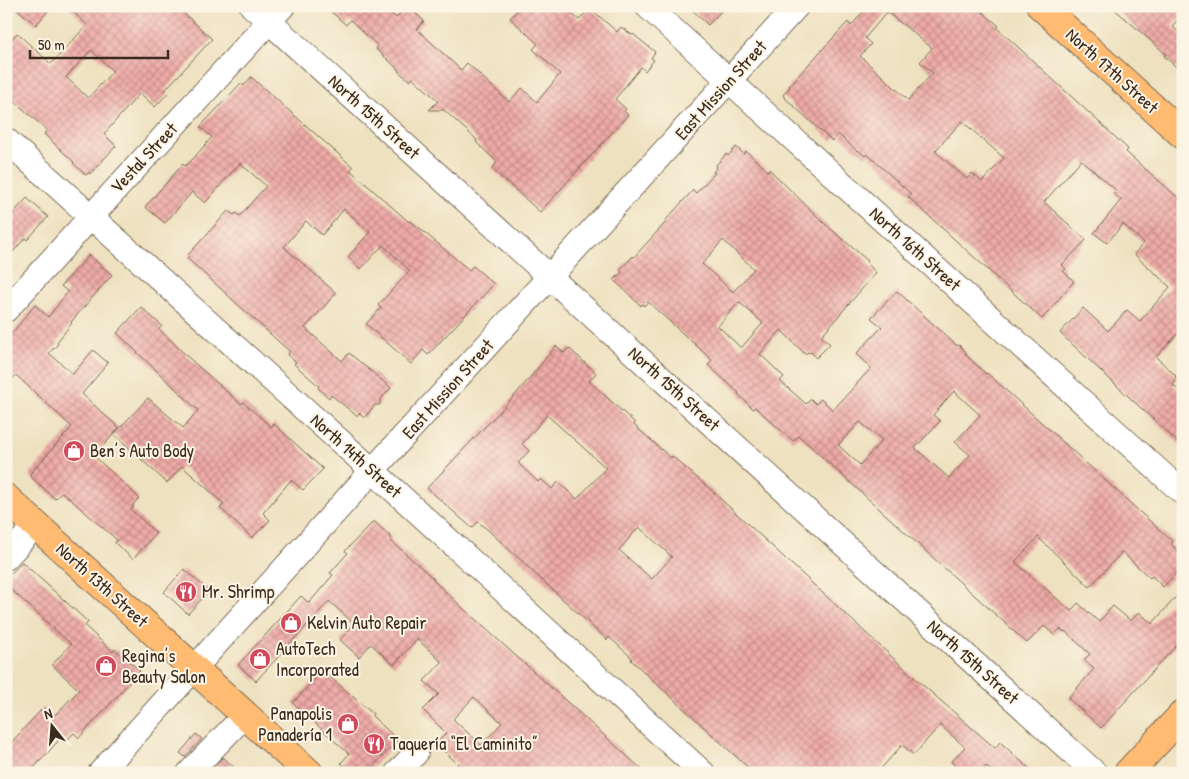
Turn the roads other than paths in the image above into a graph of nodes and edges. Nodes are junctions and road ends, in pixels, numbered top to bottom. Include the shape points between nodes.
1 (252, 6) edge
2 (647, 6) edge
3 (797, 6) edge
4 (1041, 6) edge
5 (276, 14) edge
6 (730, 80) junction
7 (1183, 135) edge
8 (6, 140) edge
9 (90, 216) junction
10 (550, 276) junction
11 (6, 310) edge
12 (373, 471) junction
13 (1183, 493) edge
14 (6, 498) edge
15 (36, 525) junction
16 (6, 558) edge
17 (194, 669) junction
18 (1183, 714) edge
19 (245, 715) junction
20 (416, 753) dead end
21 (100, 773) edge
22 (189, 773) edge
23 (309, 773) edge
24 (397, 773) edge
25 (703, 773) edge
26 (1096, 773) edge
27 (1128, 773) edge

1 - 5 street, North 15th Street
2 - 6 street, North 16th Street
3 - 6 street, East Mission Street
4 - 7 main road, North 17th Street
5 - 9 street, Vestal Street
5 - 10 street, North 15th Street
6 - 10 street, East Mission Street
6 - 13 street, North 16th Street
8 - 9 street, North 14th Street
9 - 11 street, Vestal Street
9 - 12 street, North 14th Street
10 - 12 street, East Mission Street
10 - 26 street, North 15th Street
12 - 17 street, East Mission Street
12 - 25 street, North 14th Street
14 - 15 main road, North 13th Street
15 - 16 street
15 - 17 main road, North 13th Street
17 - 19 main road, North 13th Street
17 - 21 street, East Mission Street
18 - 27 main road
19 - 22 street
19 - 23 main road, North 13th Street
20 - 24 street

